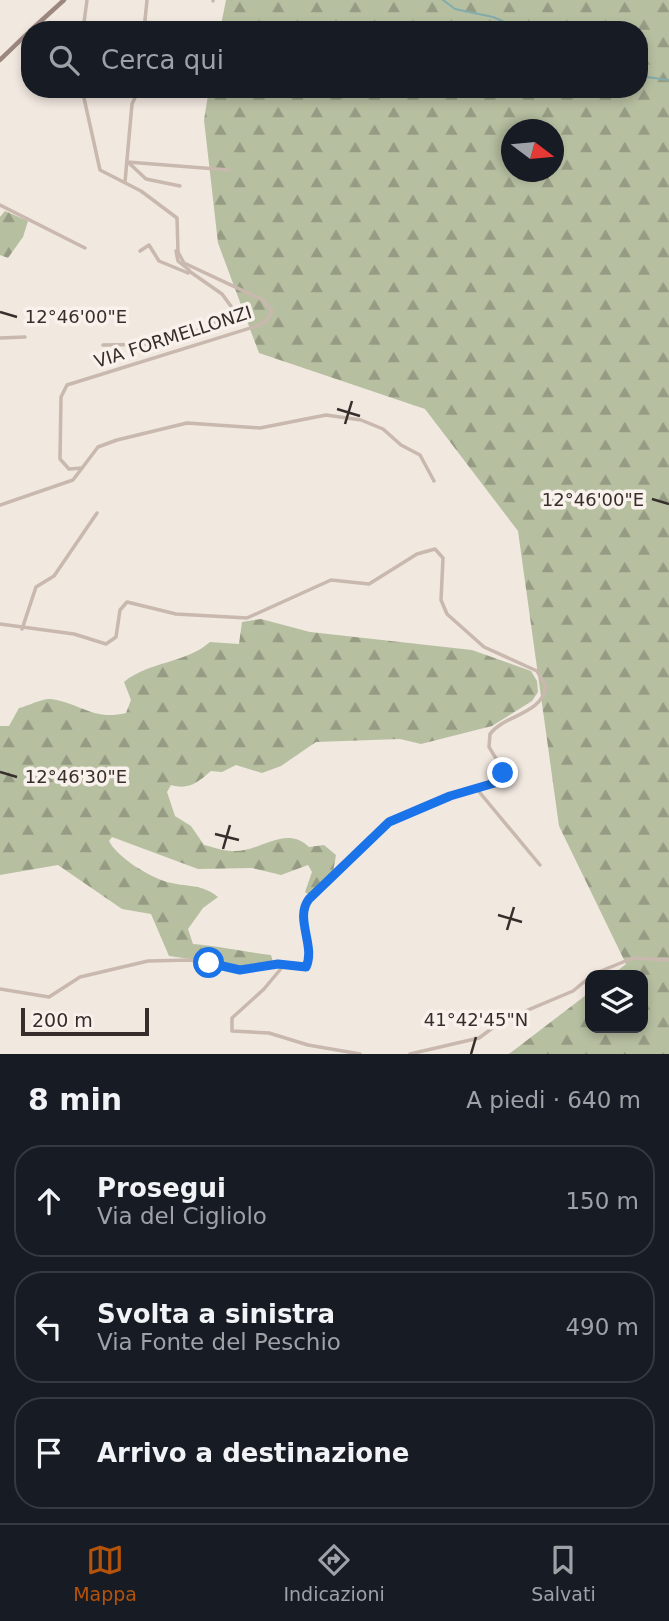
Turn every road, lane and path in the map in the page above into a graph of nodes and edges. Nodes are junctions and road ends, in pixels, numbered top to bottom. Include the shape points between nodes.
1 (64, 0) edge
2 (87, 0) edge
3 (146, 0) edge
4 (40, 21) edge
5 (84, 21) edge
6 (145, 21) edge
7 (21, 39) edge
8 (0, 60) edge
9 (84, 98) edge
10 (134, 98) edge
11 (127, 162) junction
12 (229, 170) dead end
13 (125, 183) junction
14 (180, 186) dead end
15 (0, 205) edge
16 (178, 245) junction
17 (85, 248) dead end
18 (140, 251) dead end
19 (189, 271) junction
20 (25, 337) dead end
21 (0, 338) edge
22 (103, 345) dead end
23 (82, 468) junction
24 (434, 481) dead end
25 (0, 505) edge
26 (97, 513) dead end
27 (0, 624) edge
28 (22, 629) junction
29 (476, 788) junction
30 (540, 865) dead end
31 (669, 960) edge
32 (284, 965) junction
33 (605, 970) edge
34 (585, 981) edge
35 (0, 989) edge
36 (360, 1054) edge
37 (410, 1054) edge

1 - 4 main road
2 - 5 street
3 - 6 street
7 - 8 main road
9 - 13 street, VIA FORMELLONZI via 97,165 104,174
10 - 11 street
11 - 12 street
11 - 13 street
11 - 14 street via 148,180
13 - 16 street, VIA FORMELLONZI via 178,220
15 - 17 street
16 - 19 street via 177,258
16 - 23 street, VIA FORMELLONZI via 184,263 265,301 271,316 260,325 67,385 61,397 60,459 68,469
18 - 19 street via 149,245 159,261 186,274
19 - 22 street via 230,301 230,316 167,344
20 - 21 street
23 - 24 street via 103,444 169,426 196,422 260,428 332,414 383,429 421,456
23 - 25 street via 72,481
26 - 28 street via 52,578 36,587
27 - 28 street
28 - 29 street via 108,643 116,638 120,610 129,602 176,614 247,618 329,581 369,584 419,553 435,549 443,558 441,600 446,613 484,647 536,670 546,685 538,704 490,733 488,745 503,774 498,782
29 - 30 street
29 - 32 street via 386,824 305,904 307,966
31 - 33 street via 632,958
32 - 35 street via 240,970 159,960 80,977 49,997
32 - 36 street via 233,1017 231,1030 269,1033
34 - 37 street via 570,992 505,1019 479,1038

